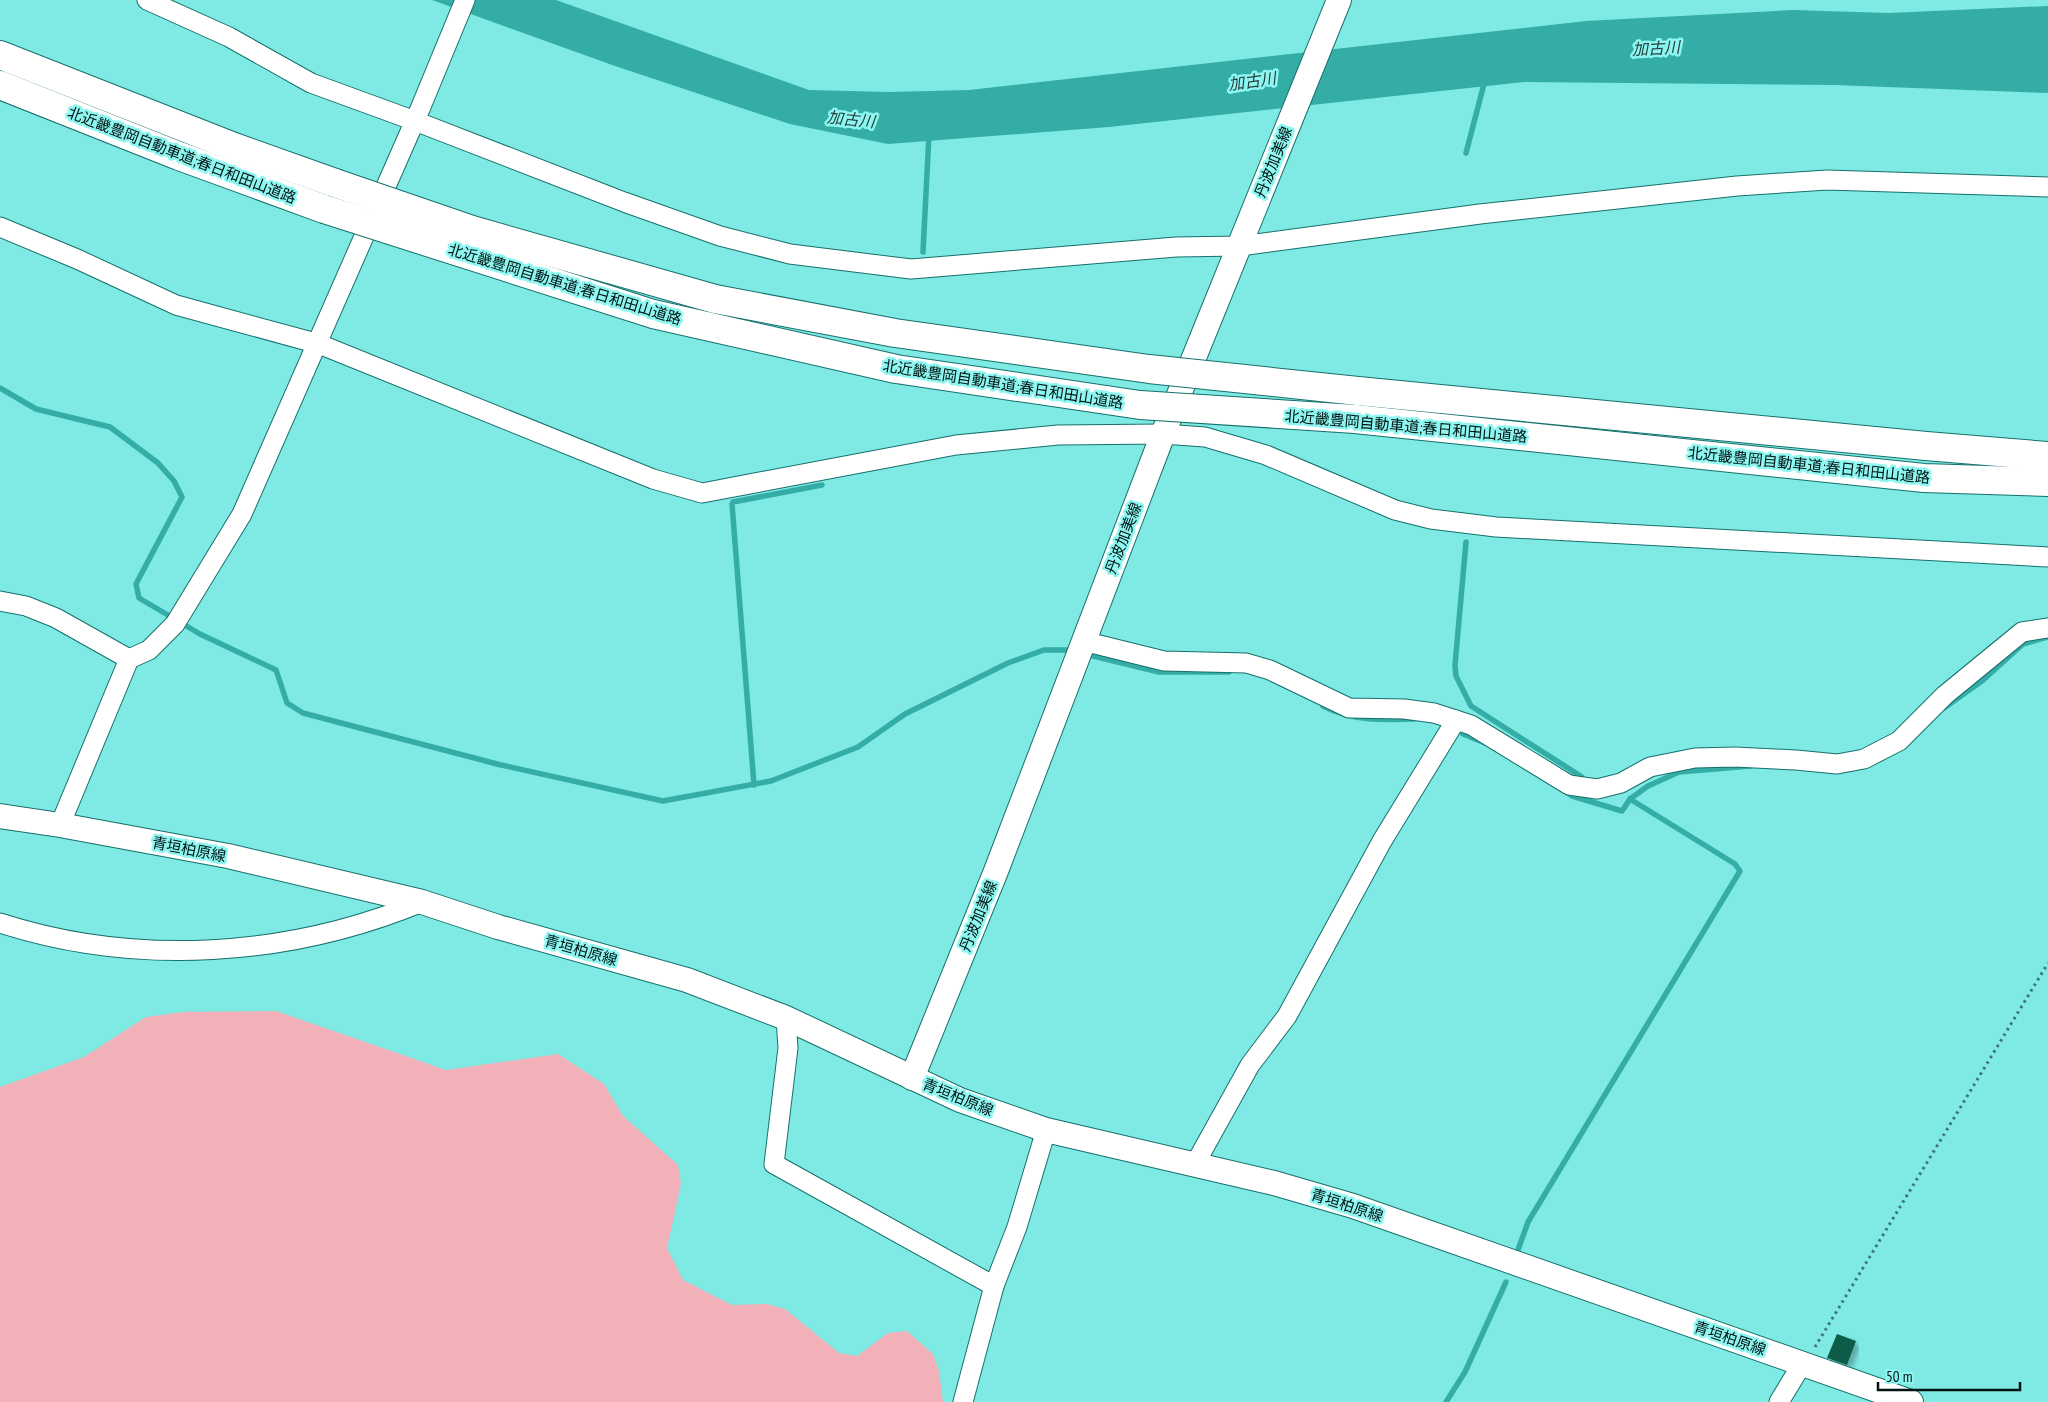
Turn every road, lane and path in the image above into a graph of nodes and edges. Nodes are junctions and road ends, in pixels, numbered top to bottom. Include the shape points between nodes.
1 (146, 0) edge
2 (465, 0) edge
3 (1339, 0) edge
4 (0, 55) edge
5 (0, 85) edge
6 (418, 115) junction
7 (2048, 186) edge
8 (0, 227) edge
9 (1242, 238) junction
10 (319, 344) junction
11 (1163, 434) junction
12 (2048, 456) edge
13 (2048, 482) edge
14 (2048, 557) edge
15 (0, 601) edge
16 (2048, 628) edge
17 (1083, 641) junction
18 (129, 659) junction
19 (1456, 720) junction
20 (0, 816) edge
21 (60, 825) junction
22 (422, 902) junction
23 (0, 923) edge
24 (2048, 963) edge
25 (786, 1018) junction
26 (912, 1078) junction
27 (1046, 1130) junction
28 (1195, 1164) junction
29 (994, 1286) junction
30 (1803, 1364) junction
31 (963, 1402) edge
32 (1778, 1402) edge
33 (1911, 1402) edge

1 - 6 street via 229,37 311,83
2 - 6 street
3 - 9 main road, 丹波加美線
4 - 12 highway, 北近畿豊岡自動車道;春日和田山道路, bridge via 234,147 472,230 715,299 895,333 1119,365
5 - 13 highway, 北近畿豊岡自動車道;春日和田山道路, bridge via 324,209 653,314 896,369 1140,405 1355,419 1924,478
6 - 9 street via 685,224 790,254 912,269 1176,247
6 - 10 street
7 - 9 street via 1826,180 1747,185
8 - 10 street via 176,305
9 - 11 main road, 丹波加美線
10 - 11 street via 653,479 702,493 956,445 1058,435
10 - 18 street via 242,514 175,624 150,650
11 - 14 street via 1206,436 1266,455 1395,510 1431,519 1496,527
11 - 17 main road, 丹波加美線
15 - 18 street via 26,606 56,618
16 - 19 street via 2022,632 1945,695 1899,741 1864,759 1837,764 1735,757 1695,758 1650,767 1621,783 1597,789 1569,784 1471,725
17 - 19 street via 1164,661 1246,663 1270,670 1349,708 1427,712
17 - 26 main road, 丹波加美線 via 996,871
18 - 21 street
19 - 28 street via 1382,842 1287,1016 1250,1065
20 - 21 main road, 青垣柏原線
21 - 22 main road, 青垣柏原線 via 228,856
22 - 23 street via 330,932 216,950 156,951 100,946 60,940
22 - 25 main road, 青垣柏原線 via 498,927 687,980
24 - 30 path
25 - 26 main road, 青垣柏原線
25 - 29 street via 788,1048 774,1164
26 - 27 main road, 青垣柏原線 via 960,1100
27 - 28 main road, 青垣柏原線
27 - 29 street via 1017,1227
28 - 30 main road, 青垣柏原線 via 1353,1206
29 - 31 street
30 - 32 street
30 - 33 main road, 青垣柏原線

